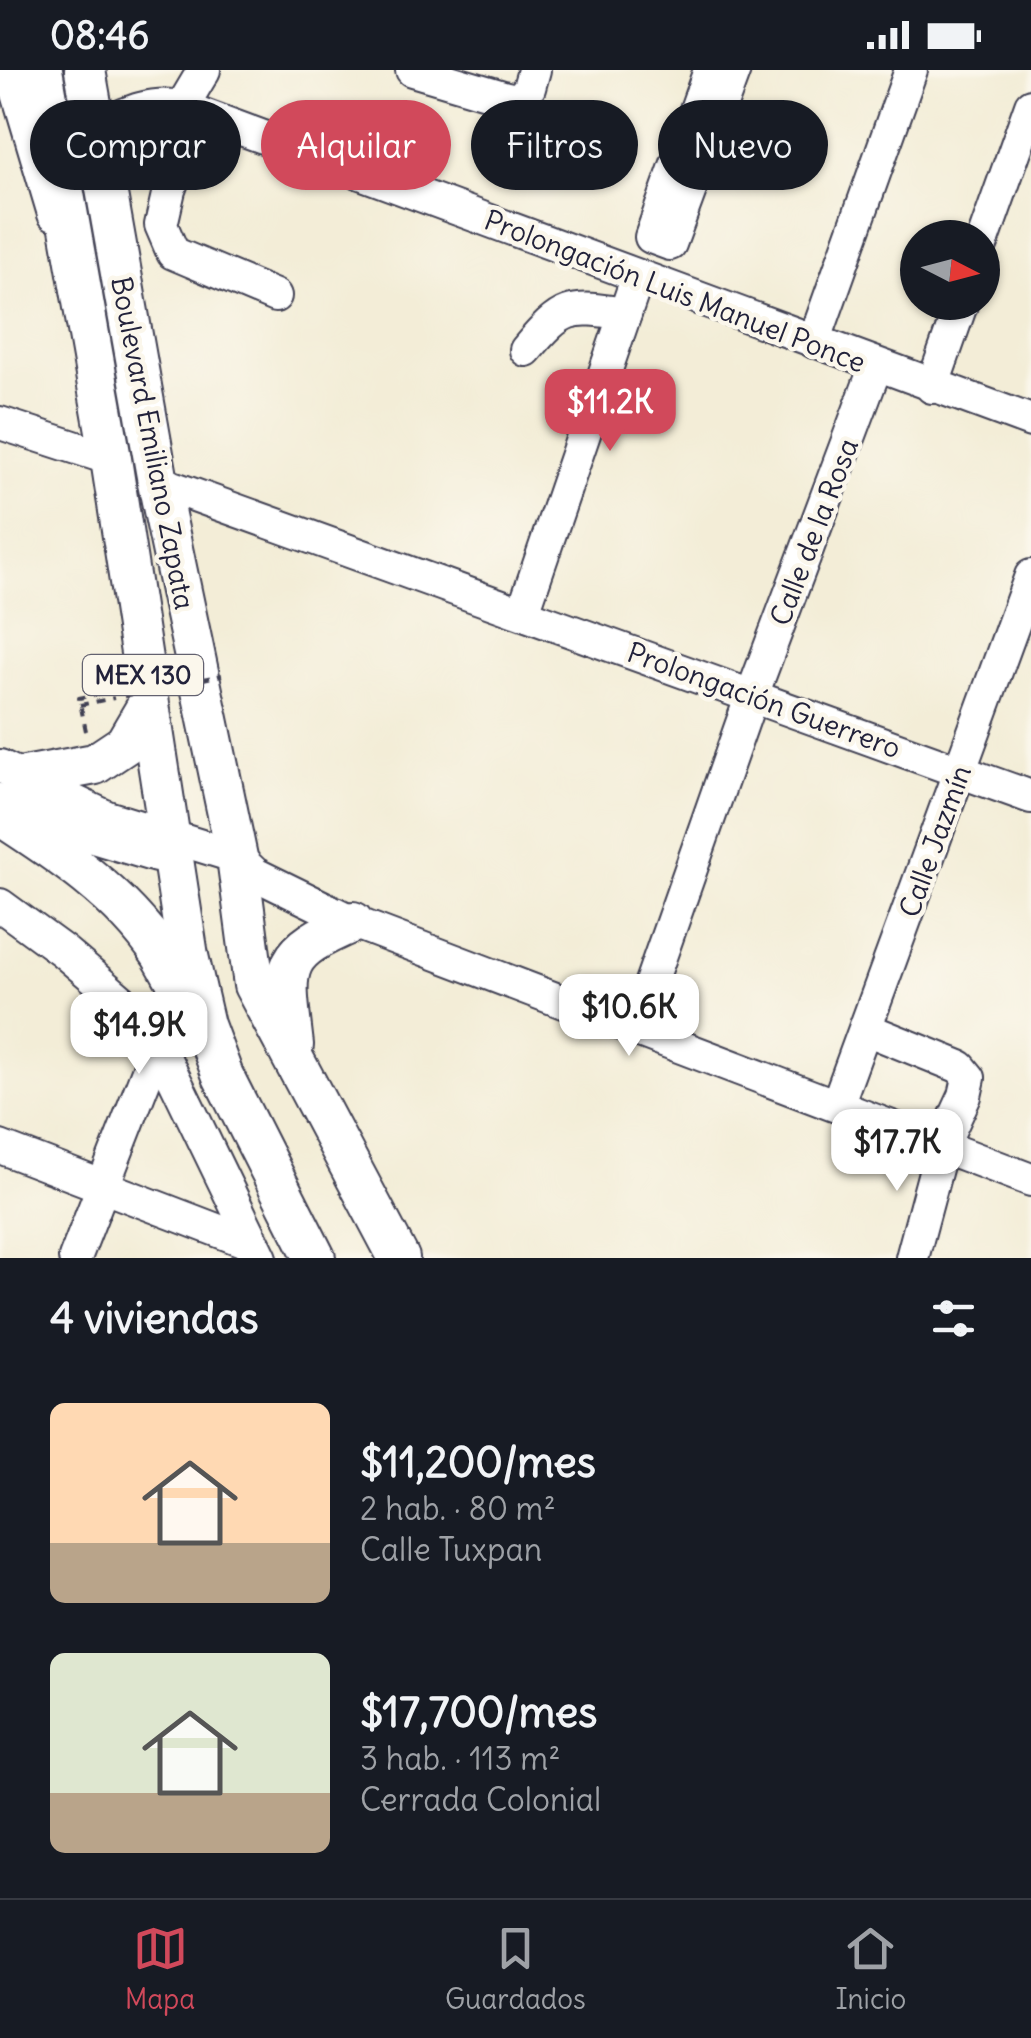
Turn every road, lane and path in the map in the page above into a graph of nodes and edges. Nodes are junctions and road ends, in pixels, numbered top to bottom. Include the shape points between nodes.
1 (12, 70) edge
2 (42, 70) edge
3 (85, 70) edge
4 (104, 70) edge
5 (180, 70) edge
6 (204, 70) edge
7 (412, 70) edge
8 (534, 70) edge
9 (710, 70) edge
10 (734, 70) edge
11 (911, 70) edge
12 (90, 100) edge
13 (99, 100) edge
14 (180, 100) edge
15 (185, 100) edge
16 (1031, 105) edge
17 (241, 130) edge
18 (106, 190) edge
19 (169, 190) edge
20 (990, 220) edge
21 (160, 226) junction
22 (114, 232) junction
23 (78, 270) junction
24 (638, 276) junction
25 (275, 296) dead end
26 (625, 314) junction
27 (956, 320) edge
28 (814, 342) junction
29 (526, 350) dead end
30 (876, 366) junction
31 (932, 387) junction
32 (1031, 421) edge
33 (0, 423) edge
34 (111, 459) junction
35 (158, 482) junction
36 (1031, 576) edge
37 (524, 612) junction
38 (222, 675) dead end
39 (138, 695) junction
40 (751, 698) junction
41 (80, 705) junction
42 (93, 764) junction
43 (961, 771) junction
44 (8, 781) edge
45 (1031, 797) edge
46 (0, 815) edge
47 (171, 849) junction
48 (244, 870) junction
49 (0, 904) edge
50 (353, 922) junction
51 (204, 1026) junction
52 (635, 1028) junction
53 (866, 1029) junction
54 (158, 1046) junction
55 (296, 1064) junction
56 (837, 1105) junction
57 (942, 1146) junction
58 (0, 1147) edge
59 (1031, 1180) edge
60 (102, 1184) junction
61 (257, 1251) edge
62 (75, 1258) edge
63 (315, 1258) edge
64 (398, 1258) edge
65 (912, 1258) edge

1 - 23 street, Boulevard Emiliano Zapata via 49,203
2 - 23 main road, Boulevard Emiliano Zapata / MEX 130
3 - 12 main road, Boulevard Emiliano Zapata / MEX 130
4 - 13 street, Boulevard Emiliano Zapata
5 - 14 street
6 - 15 street
7 - 8 street via 510,99 522,98
9 - 10 street via 651,237 670,244
11 - 28 street
16 - 20 street
17 - 24 street, Prolongación Luis Manuel Ponce
18 - 22 main road, Boulevard Emiliano Zapata / MEX 130
19 - 21 street
21 - 22 street
21 - 25 street via 173,254
22 - 35 main road, Boulevard Emiliano Zapata / MEX 130
23 - 34 main road, Boulevard Emiliano Zapata / MEX 130
24 - 26 street
24 - 28 street, Prolongación Luis Manuel Ponce
26 - 29 street via 587,307 553,318
26 - 37 street
27 - 31 street
28 - 30 street, Prolongación Luis Manuel Ponce
30 - 31 street, Prolongación Luis Manuel Ponce
30 - 40 street, Calle de la Rosa
31 - 32 street, Prolongación Luis Manuel Ponce
33 - 34 street
34 - 39 main road, Boulevard Emiliano Zapata / MEX 130
35 - 37 street, Prolongación Guerrero
35 - 48 main road, Boulevard Emiliano Zapata / MEX 130
36 - 43 street, Calle Jazmín
37 - 40 street, Prolongación Guerrero
38 - 39 path, bridge
39 - 41 path
39 - 41 path via 79,698
39 - 42 main road via 125,744
39 - 47 main road, Boulevard Emiliano Zapata / MEX 130
40 - 43 street, Prolongación Guerrero
40 - 52 street, Calle de la Rosa
41 - 42 path
42 - 44 main road
43 - 45 street, Prolongación Guerrero
43 - 53 street, Calle Jazmín
44 - 47 street
46 - 51 main road via 65,858 135,922
47 - 48 street
47 - 51 main road, Boulevard Emiliano Zapata / MEX 130
48 - 50 street
48 - 55 main road, Boulevard Emiliano Zapata / MEX 130 via 254,985
49 - 54 street via 131,1010
50 - 52 street
50 - 55 main road via 319,936 298,952 288,971
51 - 63 main road, Boulevard Emiliano Zapata / MEX 130
52 - 56 street
53 - 56 street, Calle Jazmín
53 - 57 street via 960,1066 969,1078
54 - 60 street
54 - 61 street
55 - 64 main road, Boulevard Emiliano Zapata / MEX 130
56 - 57 street
57 - 59 street
57 - 65 street
58 - 60 street
60 - 61 street
60 - 62 street

